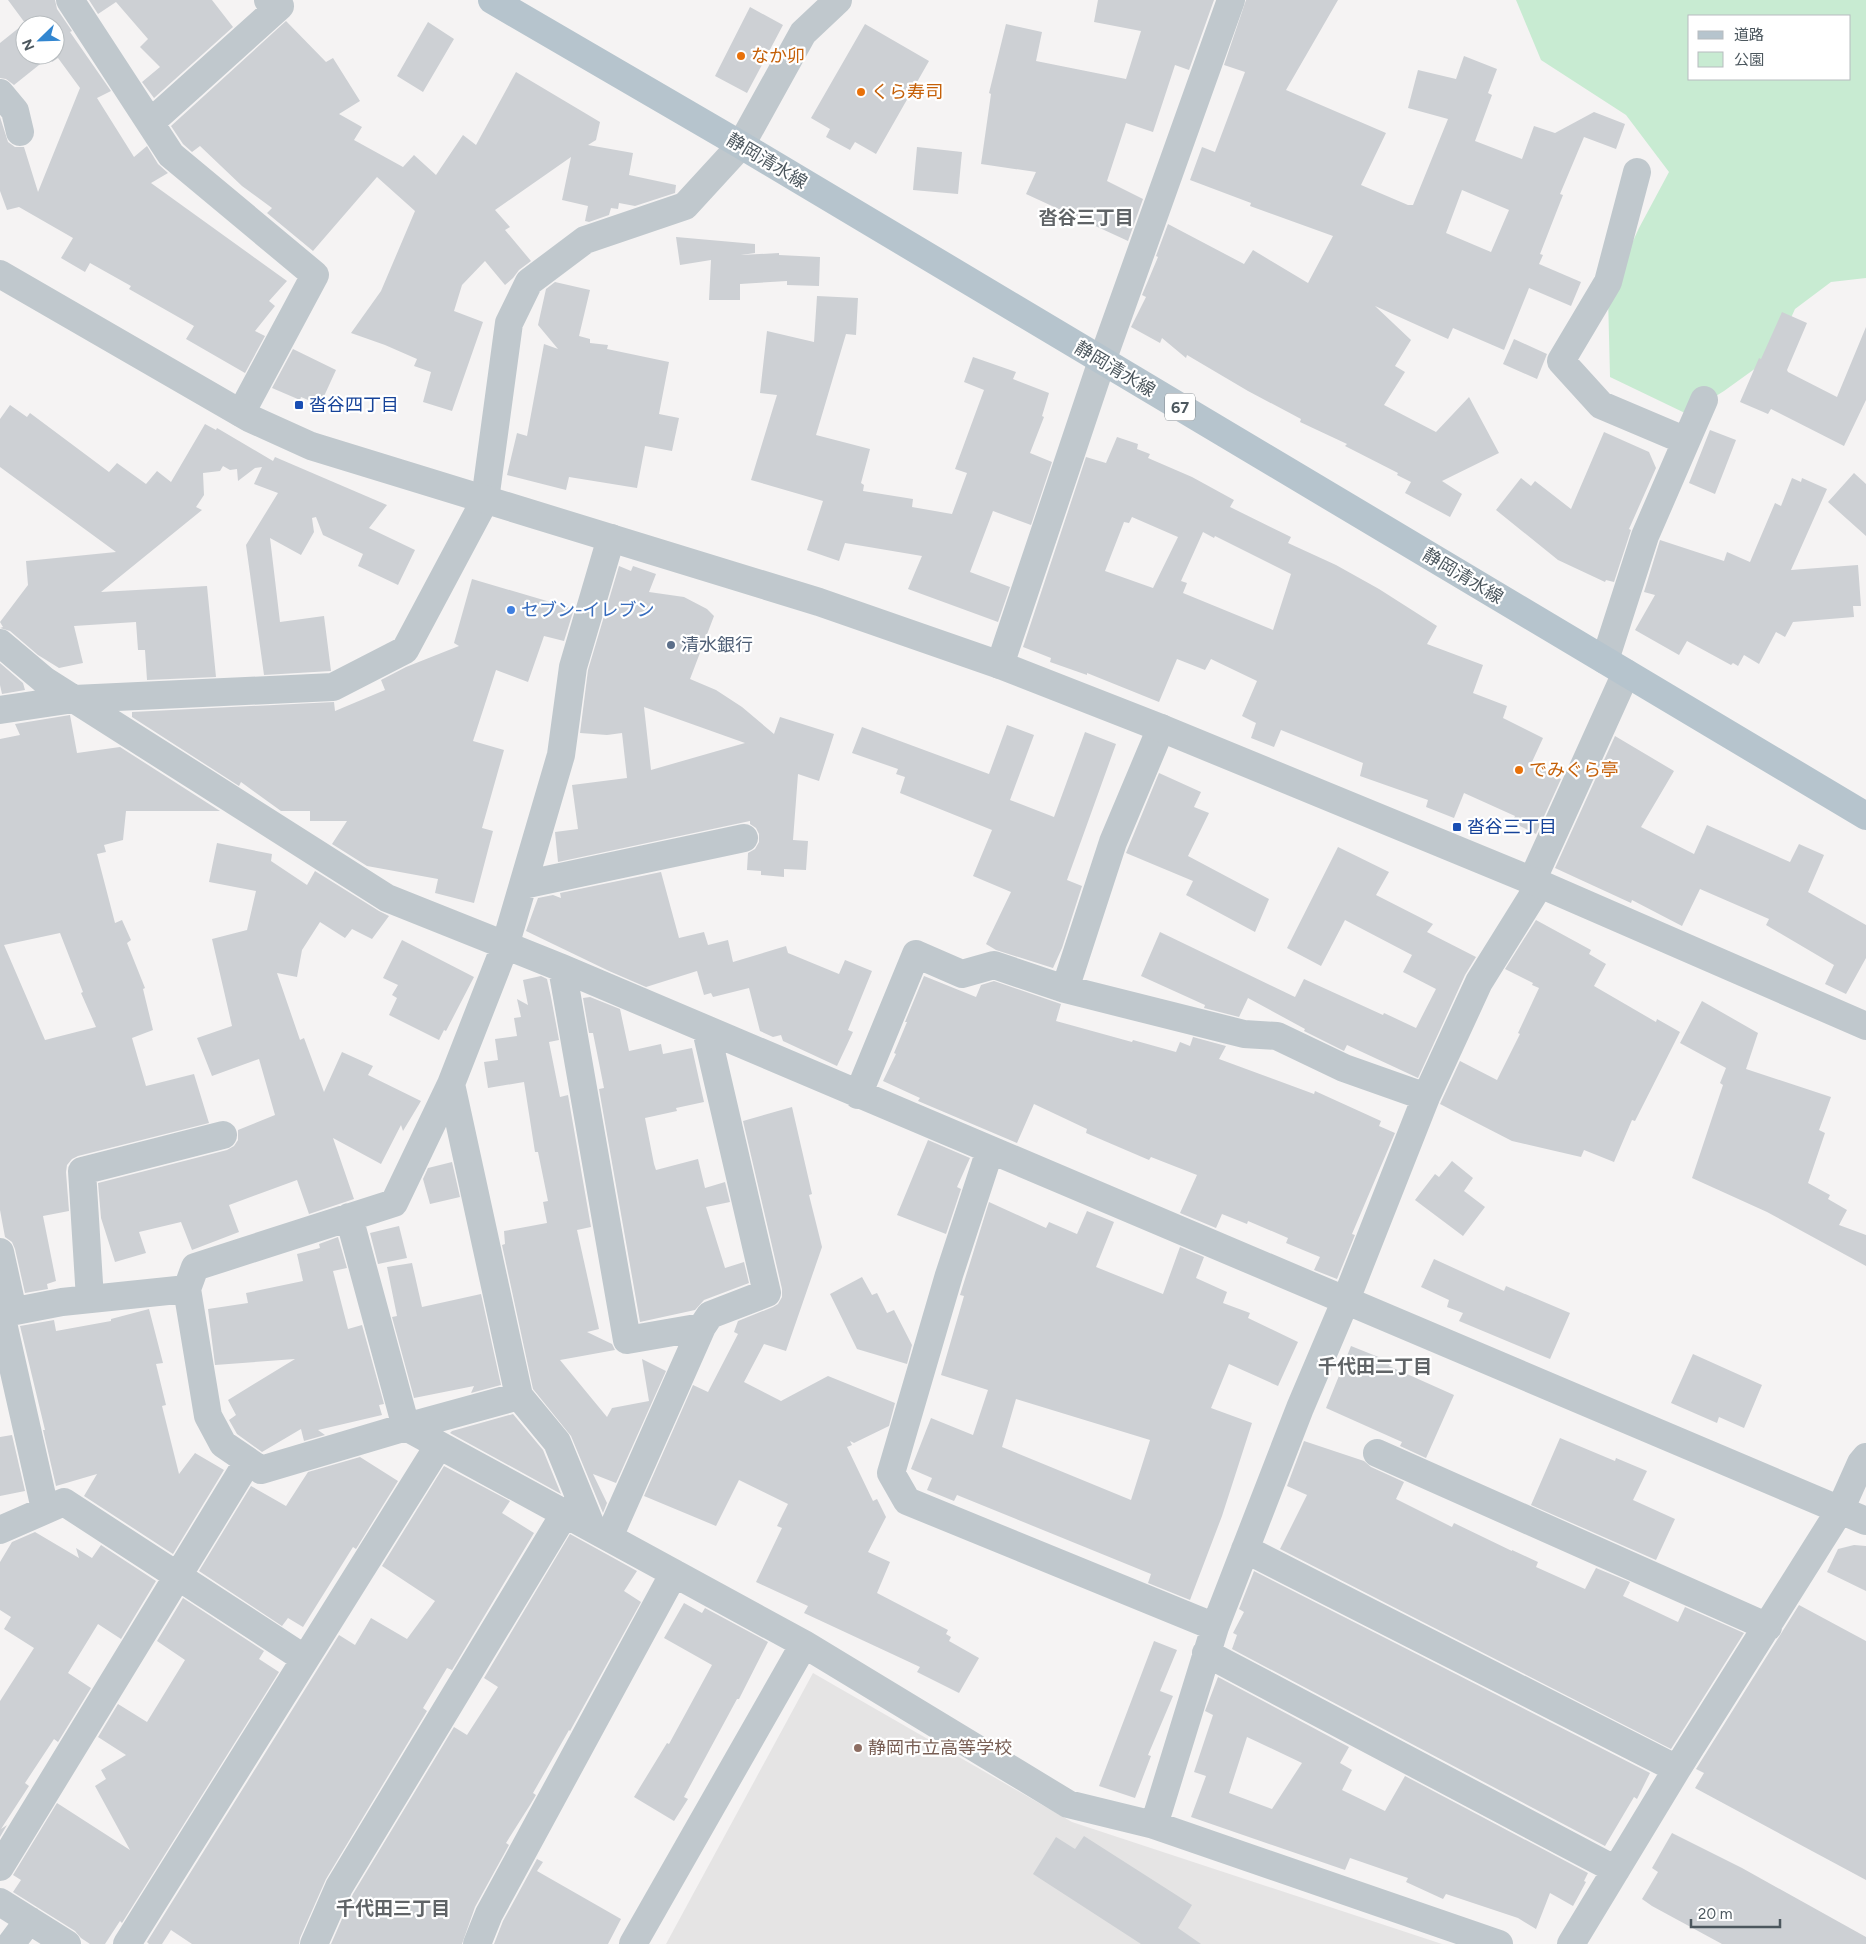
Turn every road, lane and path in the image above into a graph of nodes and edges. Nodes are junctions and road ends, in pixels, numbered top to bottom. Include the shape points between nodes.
1 (70, 0) edge
2 (268, 0) edge
3 (492, 0) edge
4 (838, 0) edge
5 (1231, 0) edge
6 (0, 93) edge
7 (150, 122) junction
8 (20, 132) dead end
9 (741, 145) junction
10 (1637, 172) dead end
11 (0, 274) edge
12 (1102, 361) junction
13 (1704, 400) dead end
14 (241, 413) junction
15 (1686, 441) junction
16 (485, 500) junction
17 (611, 538) junction
18 (0, 643) edge
19 (1000, 665) junction
20 (1616, 667) junction
21 (74, 698) junction
22 (0, 710) edge
23 (1161, 728) junction
24 (1866, 816) edge
25 (744, 838) dead end
26 (1536, 883) junction
27 (523, 885) junction
28 (504, 946) junction
29 (562, 968) junction
30 (1065, 989) junction
31 (1866, 1026) edge
32 (706, 1030) junction
33 (451, 1084) junction
34 (858, 1095) junction
35 (1426, 1097) junction
36 (223, 1135) dead end
37 (990, 1150) junction
38 (349, 1217) junction
39 (0, 1252) edge
40 (187, 1289) junction
41 (90, 1299) junction
42 (1345, 1302) junction
43 (5, 1313) edge
44 (702, 1327) junction
45 (519, 1396) junction
46 (406, 1426) junction
47 (439, 1445) junction
48 (1377, 1453) dead end
49 (1866, 1457) edge
50 (248, 1461) junction
51 (45, 1509) junction
52 (1840, 1510) junction
53 (565, 1513) junction
54 (1866, 1521) edge
55 (0, 1530) edge
56 (600, 1532) junction
57 (1245, 1549) junction
58 (674, 1573) junction
59 (178, 1576) junction
60 (1768, 1626) junction
61 (1215, 1627) junction
62 (804, 1644) junction
63 (1206, 1654) junction
64 (305, 1659) junction
65 (1677, 1769) junction
66 (1154, 1825) junction
67 (0, 1867) edge
68 (1616, 1870) junction
69 (0, 1902) edge
70 (28, 1920) junction
71 (11, 1944) edge
72 (67, 1944) edge
73 (127, 1944) edge
74 (314, 1944) edge
75 (477, 1944) edge
76 (633, 1944) edge
77 (1499, 1944) edge
78 (1572, 1944) edge

1 - 7 street
2 - 7 street via 280,6
3 - 9 main road, 静岡清水線 / 67
4 - 9 street via 803,33
5 - 12 street
6 - 8 street via 15,111
7 - 14 street via 171,155 315,275
9 - 12 main road, 静岡清水線 / 67
9 - 16 street via 685,206 585,240 528,282 509,323
10 - 15 street via 1608,282 1561,361 1601,405
11 - 14 street
12 - 19 street
12 - 20 main road, 静岡清水線 / 67
13 - 15 street
14 - 16 street via 311,446
15 - 20 street via 1645,536
16 - 17 street
16 - 21 street via 405,650 333,687
17 - 19 street via 819,602
17 - 27 street via 573,667 561,755
18 - 21 street via 44,680
19 - 23 street
20 - 24 main road, 静岡清水線 / 67
20 - 26 street
21 - 22 street
21 - 28 street via 387,898
23 - 26 street
23 - 30 street via 1113,842
25 - 27 street
26 - 31 street
26 - 35 street via 1479,982
27 - 28 street
28 - 29 street
28 - 33 street
29 - 32 street
29 - 44 street via 627,1340
30 - 34 street via 994,965 962,974 916,954
30 - 35 street via 1244,1034 1277,1036 1344,1068
32 - 34 street
32 - 44 street via 767,1293 710,1315
33 - 38 street via 394,1203
33 - 45 street
34 - 37 street
35 - 42 street
36 - 41 street via 82,1171
37 - 42 street
37 - 61 street via 949,1274 891,1473 907,1501
38 - 40 street via 195,1266
38 - 46 street
39 - 43 street
40 - 41 street
40 - 50 street via 208,1416 223,1444
41 - 43 street
42 - 52 street
42 - 57 street
43 - 51 street
44 - 56 street
45 - 46 street
45 - 56 street via 557,1442
46 - 47 street
46 - 50 street via 260,1470
47 - 53 street
47 - 64 street
48 - 60 street
49 - 52 street
50 - 59 street
51 - 55 street
51 - 59 street via 64,1502
52 - 54 street
52 - 60 street
53 - 56 street
53 - 74 street via 339,1887
56 - 58 street
57 - 61 street
57 - 65 street
58 - 62 street
58 - 75 street via 489,1914
59 - 64 street
59 - 67 street
60 - 65 street
61 - 63 street
62 - 66 street via 1068,1804
62 - 76 street
63 - 66 street
63 - 68 street
64 - 73 street
65 - 68 street
66 - 77 street
68 - 78 street
69 - 70 street
70 - 71 street
70 - 72 street

